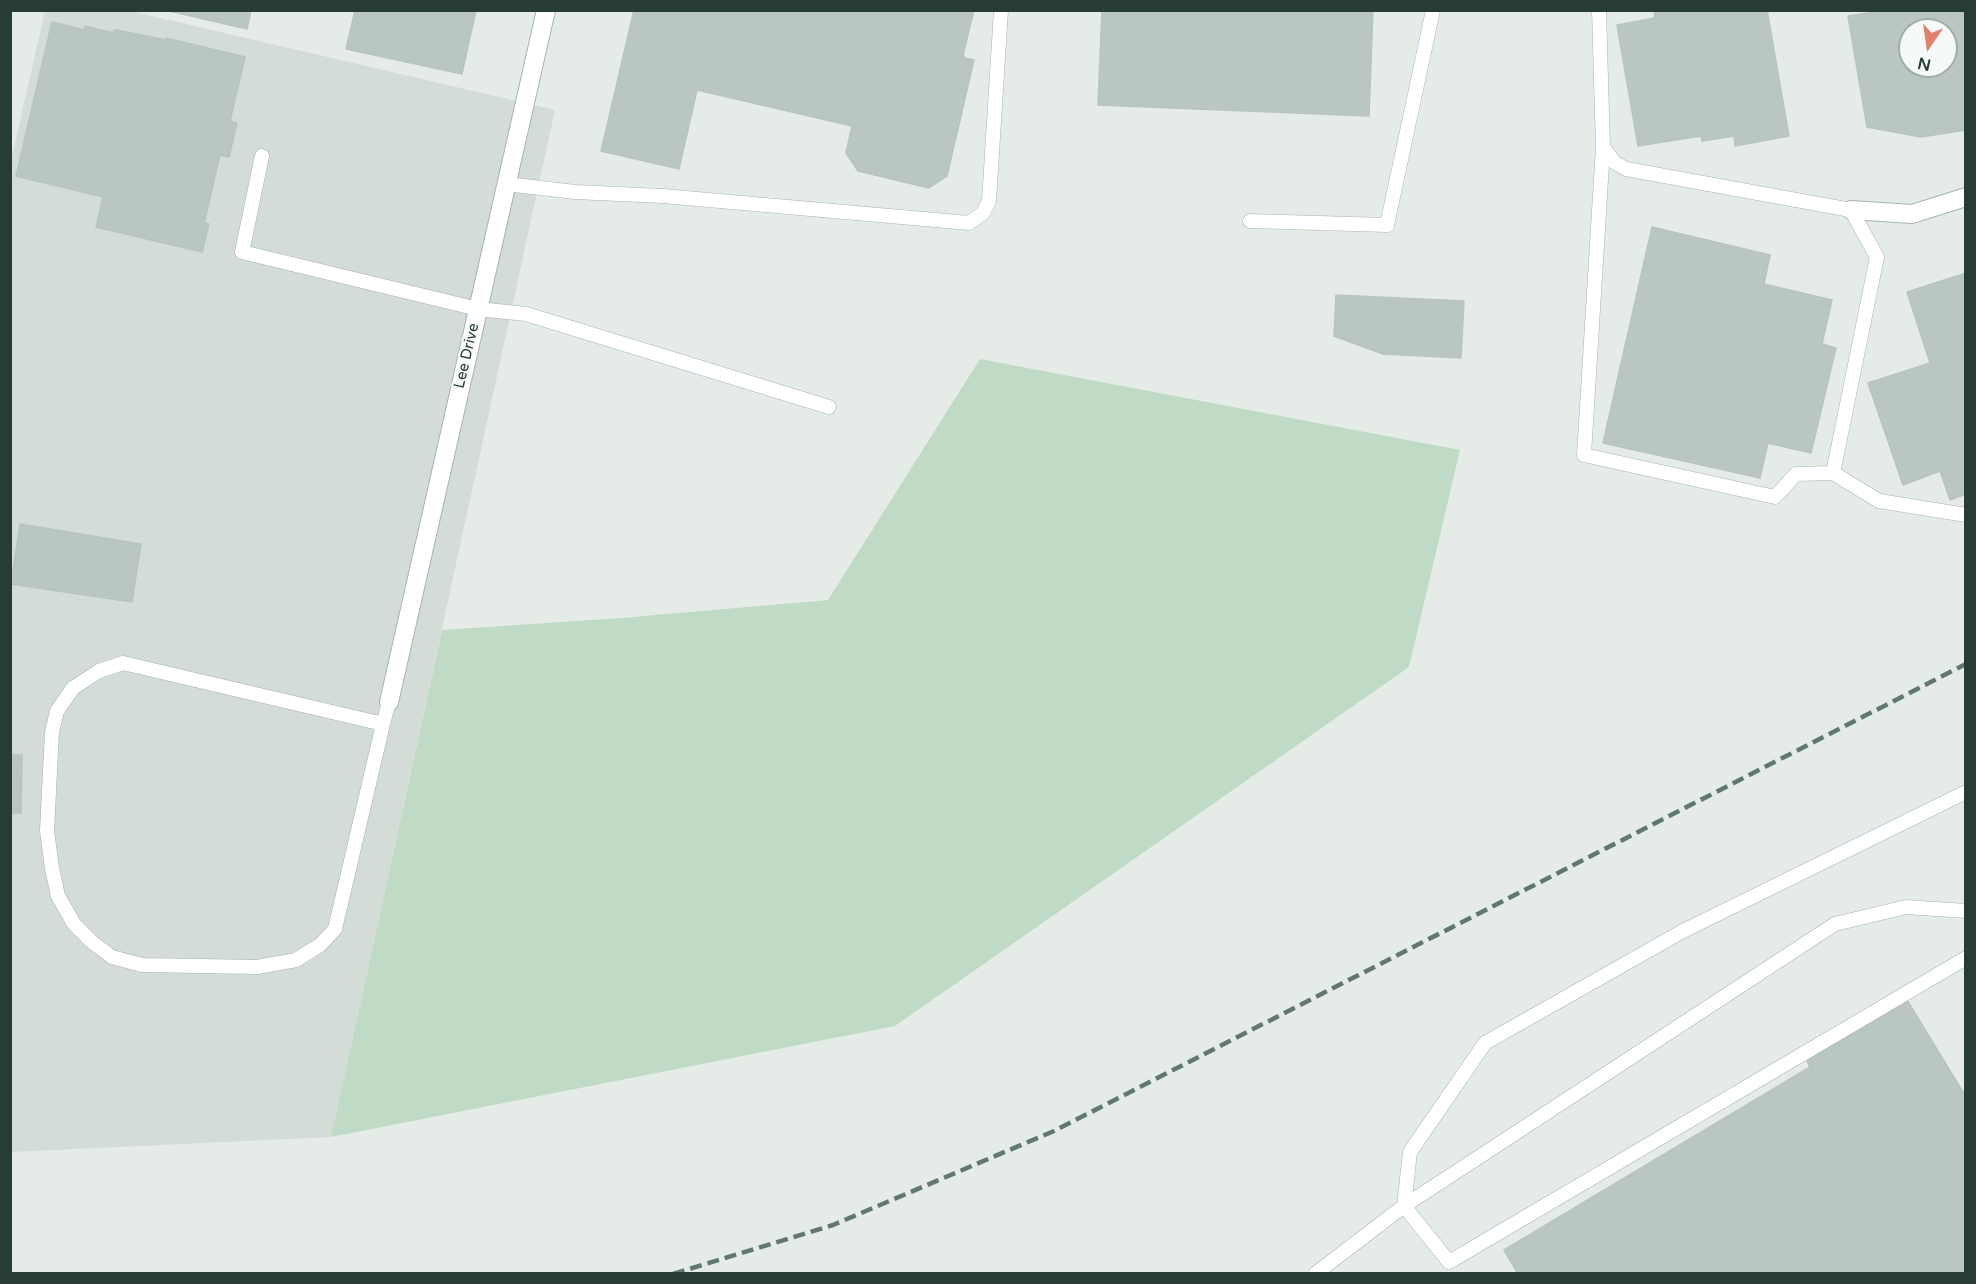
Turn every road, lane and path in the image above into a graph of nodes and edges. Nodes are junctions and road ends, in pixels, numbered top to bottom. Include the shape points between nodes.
1 (546, 10) edge
2 (1001, 10) edge
3 (1433, 10) edge
4 (1599, 10) edge
5 (1603, 147) junction
6 (262, 156) dead end
7 (506, 184) junction
8 (1965, 197) edge
9 (1851, 210) junction
10 (1250, 221) dead end
11 (478, 309) junction
12 (829, 407) dead end
13 (1833, 473) junction
14 (1965, 514) edge
15 (389, 702) joint
16 (384, 724) junction
17 (1965, 792) edge
18 (1965, 911) edge
19 (1965, 958) edge
20 (1404, 1206) junction
21 (1315, 1274) edge

1 - 7 street, Lee Drive
2 - 7 lane via 989,201 983,213 969,224
3 - 10 lane via 1387,225
4 - 5 lane
5 - 9 lane via 1614,162 1626,169
5 - 13 lane via 1584,455 1776,497 1796,474
6 - 11 lane via 242,252
7 - 11 street, Lee Drive
8 - 9 street via 1912,214
9 - 13 lane via 1877,257
11 - 12 lane via 526,314
11 - 15 street, Lee Drive
13 - 14 lane via 1879,501
15 - 16 lane
16 - 16 lane via 335,929 320,945 296,960 257,967 142,965 112,957 74,924 58,896 47,831 52,732 57,711 73,688 99,671 123,663
17 - 20 lane via 1683,931 1485,1043 1410,1152
18 - 20 lane via 1906,907 1836,924
19 - 20 lane via 1449,1262
20 - 21 lane

